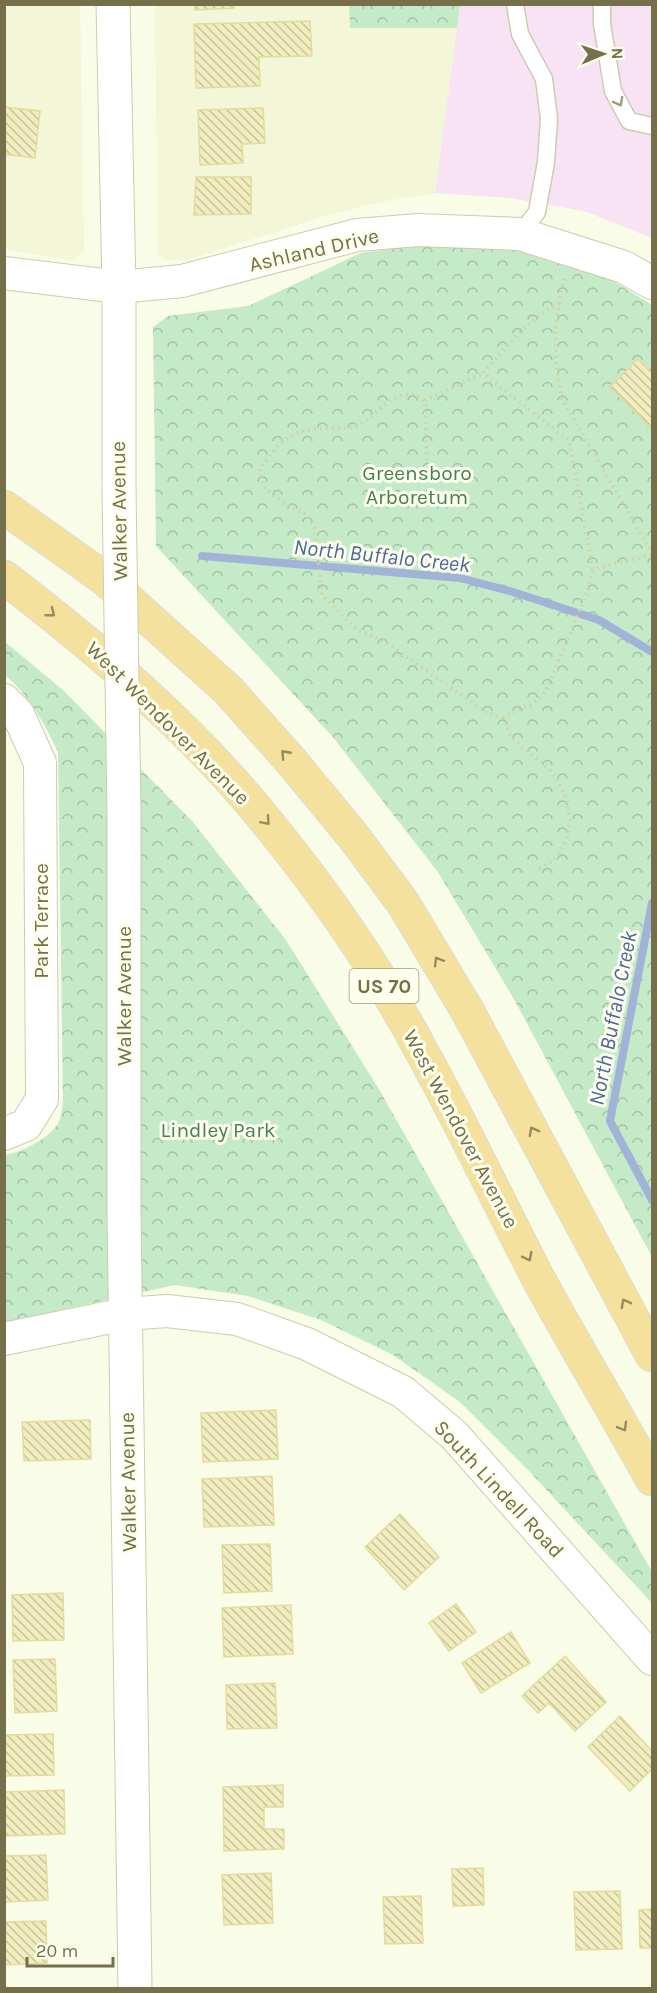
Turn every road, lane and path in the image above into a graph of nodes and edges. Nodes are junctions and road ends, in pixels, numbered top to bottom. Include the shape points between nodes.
1 (113, 4) edge
2 (515, 4) edge
3 (602, 4) edge
4 (652, 126) edge
5 (520, 234) junction
6 (575, 250) junction
7 (4, 273) edge
8 (652, 283) edge
9 (118, 287) junction
10 (559, 303) junction
11 (483, 373) junction
12 (425, 401) junction
13 (428, 460) dead end
14 (4, 507) edge
15 (652, 554) edge
16 (593, 569) junction
17 (4, 578) edge
18 (4, 700) edge
19 (503, 717) junction
20 (536, 872) dead end
21 (4, 1134) edge
22 (125, 1314) junction
23 (4, 1339) edge
24 (652, 1355) edge
25 (652, 1479) edge
26 (652, 1659) edge
27 (135, 1989) edge

1 - 9 street, Walker Avenue
2 - 5 lane via 520,34 544,79 549,119 537,212
3 -> 4 lane via 613,91 629,121
5 - 6 street, Ashland Drive
5 - 9 street, Ashland Drive via 418,230 357,236 182,281
6 - 8 street, Ashland Drive via 624,267
6 - 10 path
7 - 9 street, Ashland Drive
9 - 22 street, Walker Avenue, bridge
10 - 11 path via 523,328
10 - 15 path via 556,361 562,399
11 - 12 path
11 - 16 path via 569,441
12 - 13 path
12 - 19 path via 404,394 361,424 349,428 309,428 295,433 274,448 260,470 263,486 284,504 306,514 315,529 322,595 354,627 385,642 487,713
24 -> 14 highway, US 70 via 467,1010 403,903 353,836 228,690 105,579
15 - 16 path
16 - 19 path via 546,691 533,704
17 -> 25 highway, West Wendover Avenue / US 70 via 78,634 216,764 275,831 332,909 422,1051 539,1279
18 - 21 street, Park Terrace via 18,714 40,764 42,1099 26,1125
19 - 20 path via 517,744 551,771 564,792 570,818 567,837 556,857
22 - 23 street, South Lindell Road
22 - 26 street, South Lindell Road via 167,1311 237,1319 307,1344 403,1392 454,1435
22 - 27 street, Walker Avenue

